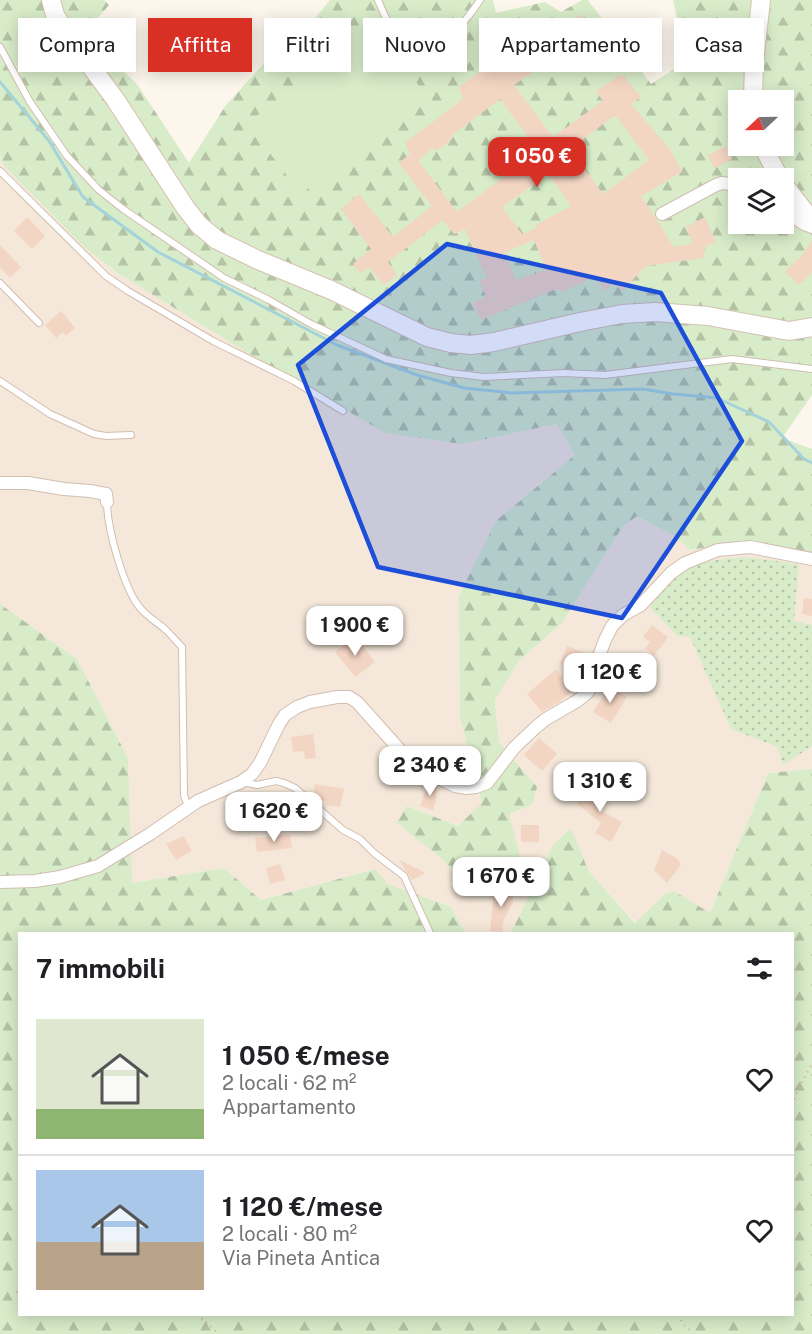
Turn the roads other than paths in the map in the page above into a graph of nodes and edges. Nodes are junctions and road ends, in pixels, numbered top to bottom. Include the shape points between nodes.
1 (51, 0) edge
2 (378, 0) edge
3 (480, 0) edge
4 (761, 0) edge
5 (0, 47) edge
6 (753, 90) edge
7 (0, 171) edge
8 (728, 184) edge
9 (794, 198) edge
10 (662, 214) dead end
11 (794, 217) edge
12 (812, 221) edge
13 (812, 227) edge
14 (0, 283) edge
15 (39, 323) dead end
16 (812, 327) edge
17 (789, 331) junction
18 (812, 334) edge
19 (812, 369) edge
20 (0, 381) edge
21 (343, 411) dead end
22 (131, 435) dead end
23 (0, 483) edge
24 (107, 502) joint
25 (812, 559) edge
26 (242, 782) junction
27 (188, 807) junction
28 (0, 882) edge
29 (430, 932) edge

1 - 17 street via 64,30 199,225 217,240 427,337 471,345 580,322 655,312 708,316
2 - 3 lane via 394,29 410,37 438,37 451,32 466,21
4 - 6 street
5 - 19 lane via 30,102 67,156 99,190 224,278 386,359 451,374 484,377 605,375 732,359
7 - 21 lane via 112,280 213,341
8 - 10 street via 716,185
9 - 12 street
11 - 13 street
14 - 15 lane
16 - 17 street
17 - 18 lane via 799,336
20 - 22 lane via 50,414 94,434
23 - 24 street via 90,490 106,494
24 - 27 lane via 109,525 129,589 140,608 182,647 184,795
25 - 26 street via 750,547 718,550 685,563 641,605 612,626 588,692 541,723 514,748 488,783 455,786 418,768 357,702 337,697 310,702 285,715 260,763
26 - 27 street
26 - 29 lane via 257,785 276,781 295,788 343,830 360,839 404,876
27 - 28 street via 99,866 60,877

